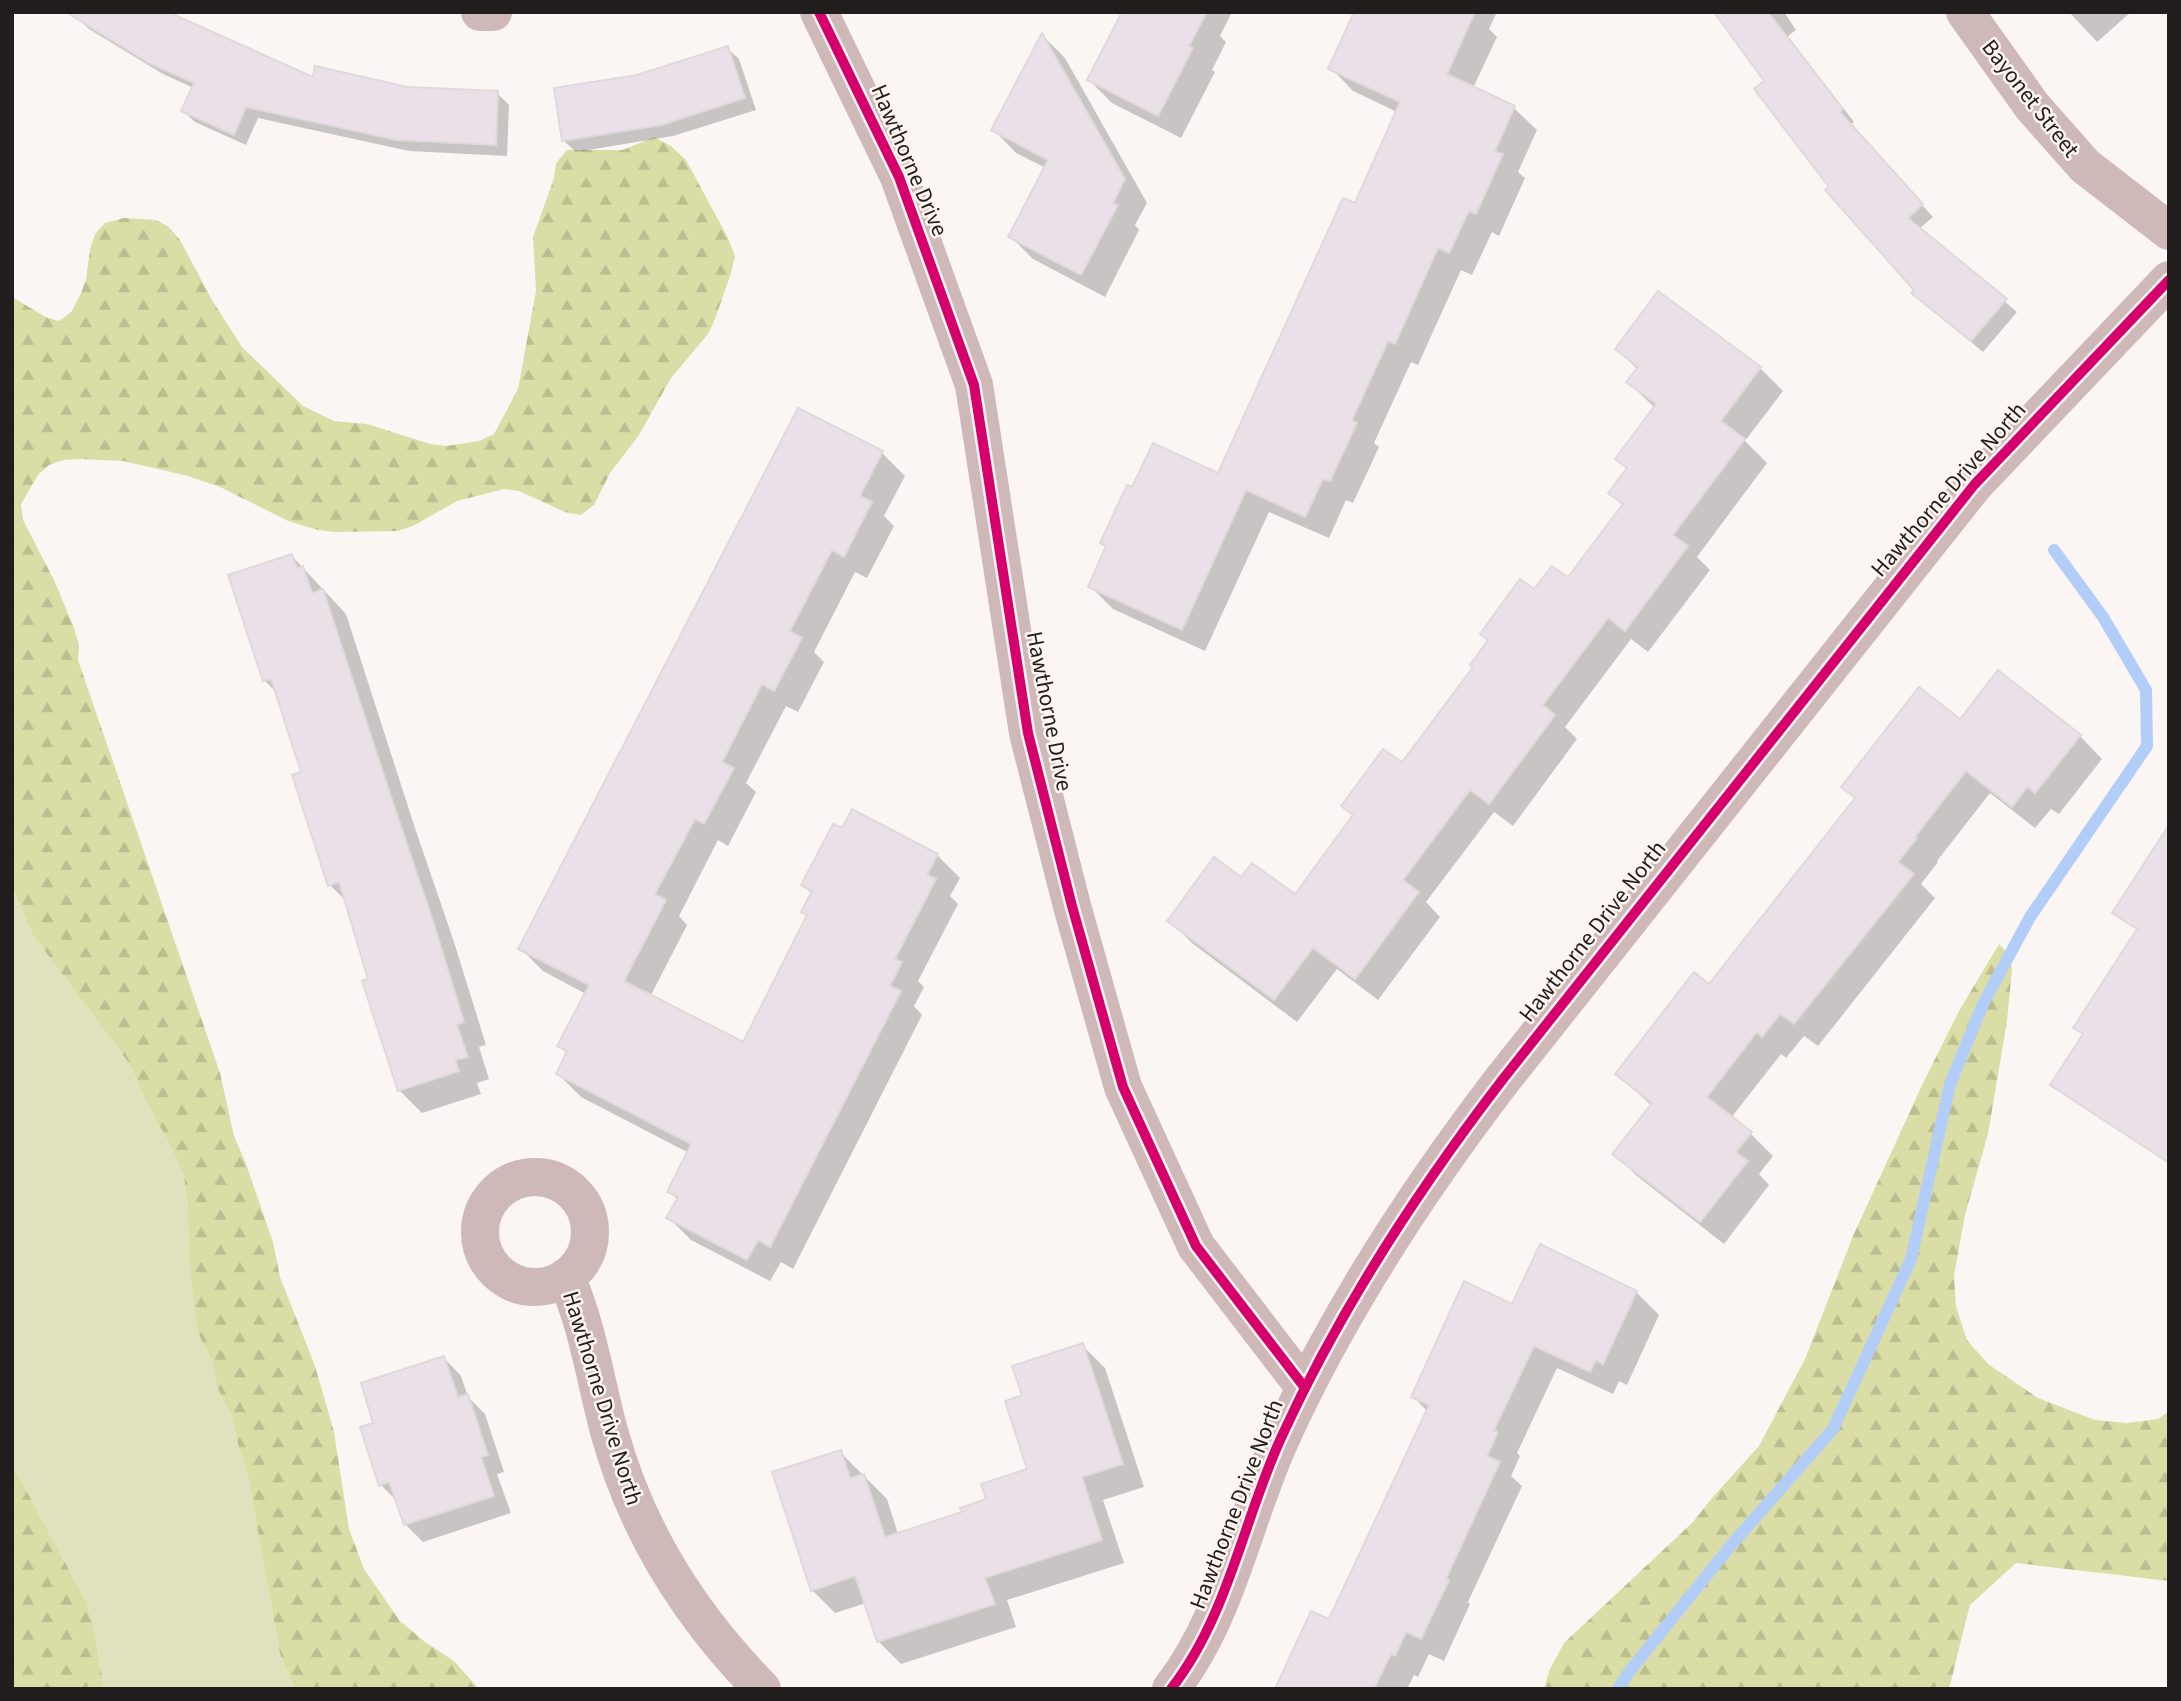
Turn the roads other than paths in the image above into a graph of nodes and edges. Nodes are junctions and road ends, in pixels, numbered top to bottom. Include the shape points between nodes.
1 (480, 12) edge
2 (493, 12) edge
3 (819, 12) edge
4 (1965, 12) edge
5 (2169, 232) edge
6 (2169, 280) edge
7 (566, 1277) dead end
8 (1305, 1388) junction
9 (762, 1689) edge
10 (1171, 1689) edge

1 - 2 street
3 - 8 street, Hawthorne Drive via 899,177 974,385 1028,733 1123,1087 1196,1246
4 - 5 street, Bayonet Street via 2032,106 2085,166
6 - 8 street, Hawthorne Drive North via 1974,485 1503,1079 1396,1228
7 - 9 street, Hawthorne Drive North via 581,1314 617,1458 642,1521 690,1604
8 - 10 street, Hawthorne Drive North via 1262,1484 1209,1629

